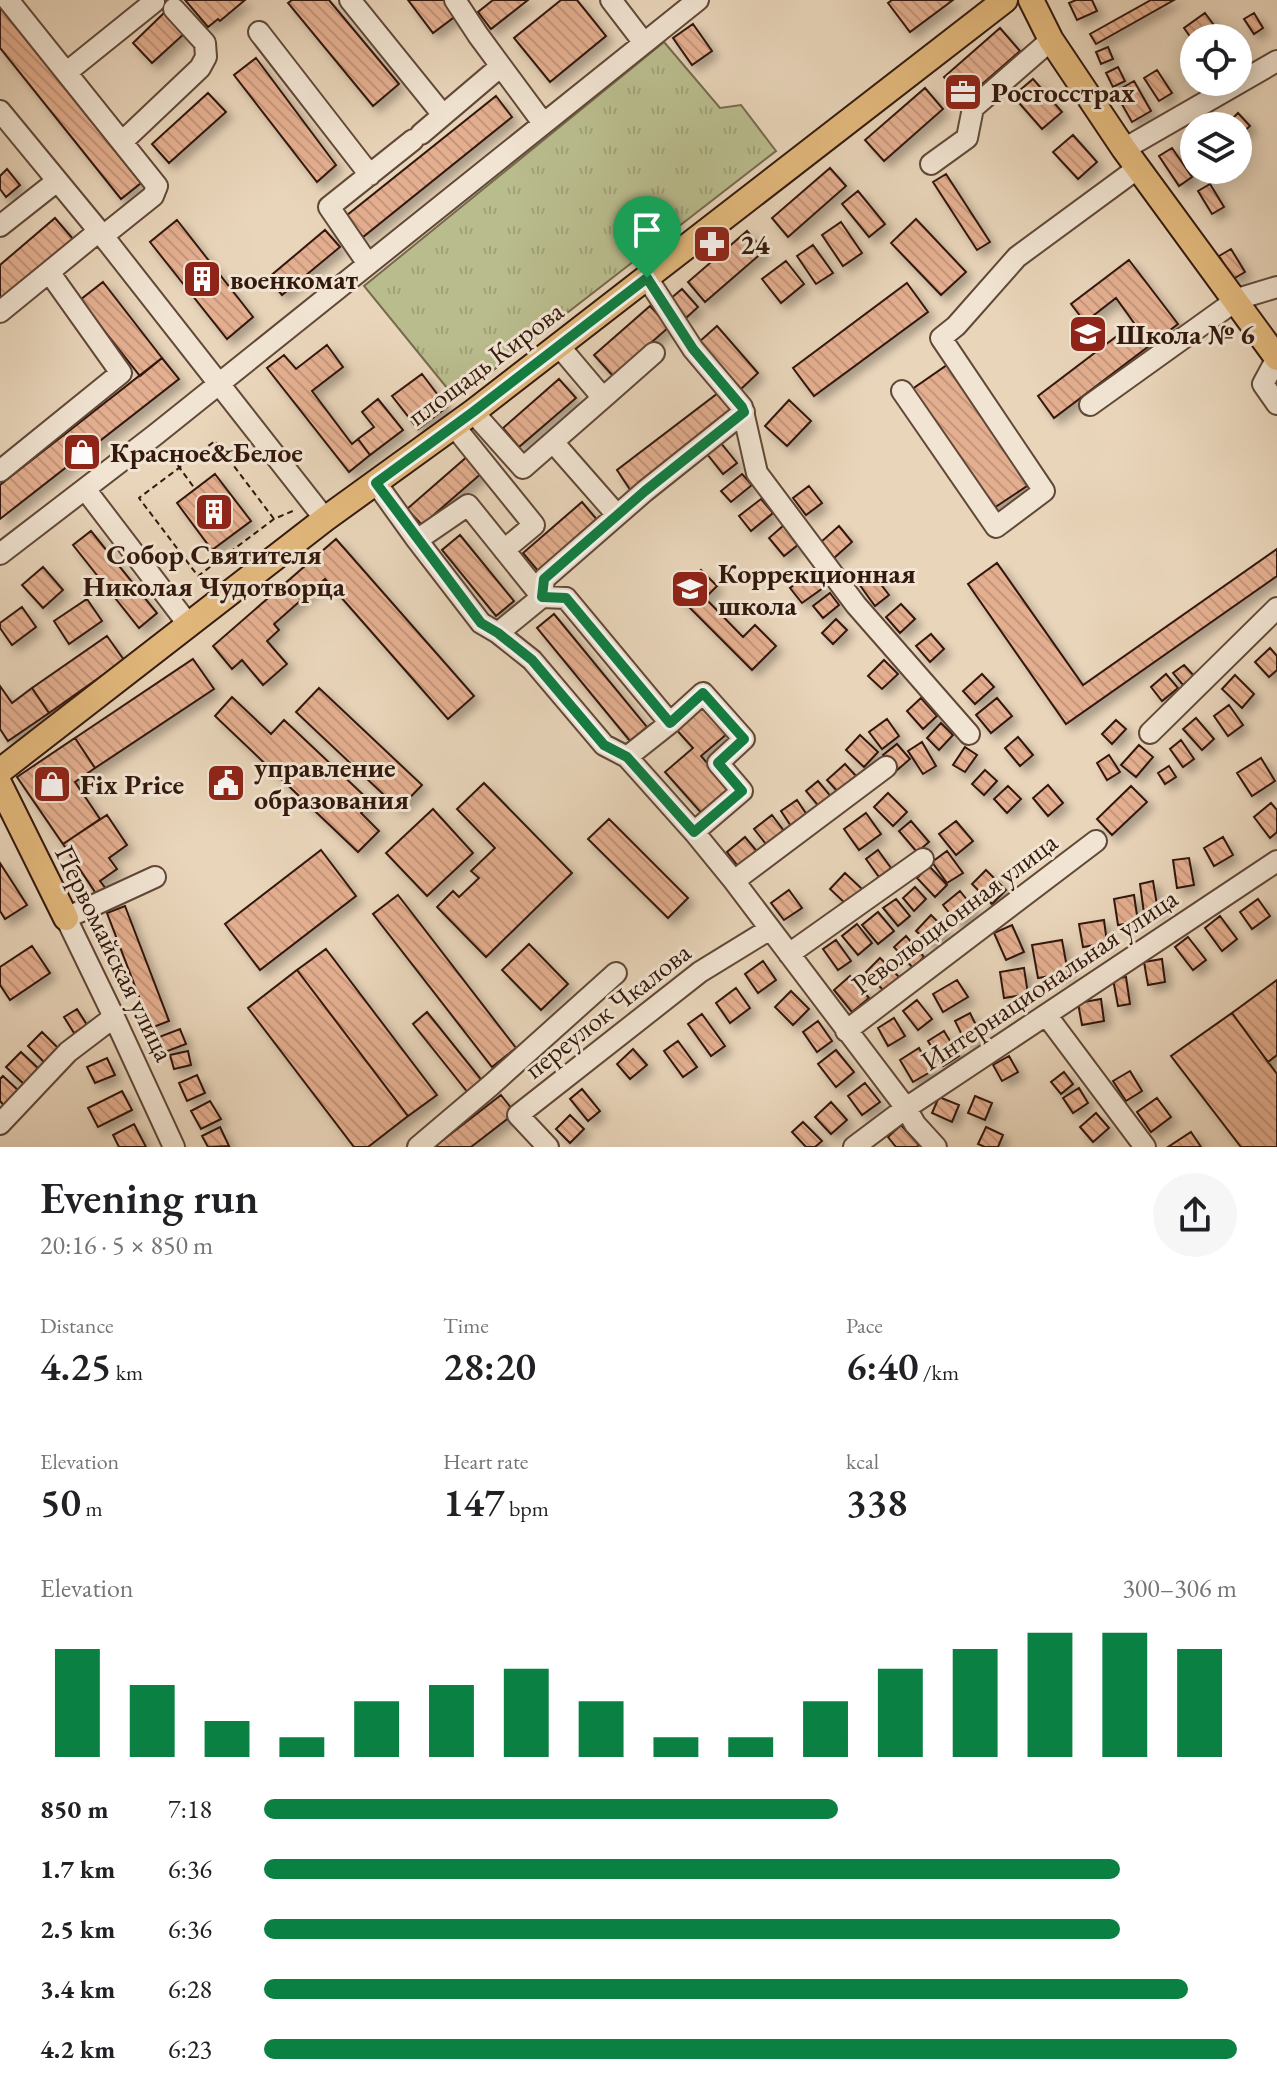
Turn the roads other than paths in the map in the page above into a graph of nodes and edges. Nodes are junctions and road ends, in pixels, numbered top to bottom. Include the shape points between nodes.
1 (8, 0) edge
2 (350, 0) edge
3 (611, 0) edge
4 (698, 0) edge
5 (1005, 0) edge
6 (1031, 0) edge
7 (457, 1) edge
8 (154, 2) dead end
9 (174, 9) dead end
10 (259, 32) dead end
11 (1051, 40) junction
12 (644, 43) junction
13 (1277, 61) edge
14 (501, 66) junction
15 (67, 72) junction
16 (0, 111) edge
17 (443, 115) junction
18 (543, 123) junction
19 (122, 142) junction
20 (1131, 158) junction
21 (931, 164) dead end
22 (370, 175) junction
23 (57, 181) junction
24 (0, 226) edge
25 (101, 234) junction
26 (368, 264) junction
27 (49, 272) junction
28 (647, 278) junction
29 (1277, 287) edge
30 (1234, 300) junction
31 (0, 312) edge
32 (559, 346) junction
33 (654, 353) dead end
34 (1277, 358) edge
35 (219, 384) junction
36 (902, 391) dead end
37 (603, 398) junction
38 (1277, 404) edge
39 (1090, 405) dead end
40 (744, 412) junction
41 (464, 419) junction
42 (553, 442) junction
43 (0, 471) edge
44 (376, 483) junction
45 (85, 489) junction
46 (617, 515) junction
47 (325, 519) junction
48 (417, 540) junction
49 (504, 550) junction
50 (0, 554) edge
51 (542, 597) junction
52 (1277, 608) edge
53 (188, 624) junction
54 (498, 633) junction
55 (670, 723) junction
56 (1150, 733) dead end
57 (969, 734) dead end
58 (627, 757) junction
59 (886, 767) dead end
60 (0, 771) edge
61 (0, 785) edge
62 (694, 832) junction
63 (1096, 841) dead end
64 (923, 859) dead end
65 (1277, 861) edge
66 (155, 877) dead end
67 (734, 881) junction
68 (66, 918) junction
69 (770, 929) junction
70 (789, 954) junction
71 (616, 973) dead end
72 (1047, 1016) junction
73 (114, 1017) junction
74 (846, 1031) junction
75 (906, 1108) junction
76 (0, 1124) edge
77 (174, 1147) edge
78 (418, 1147) edge
79 (548, 1147) edge
80 (854, 1147) edge
81 (936, 1147) edge
82 (1145, 1147) edge

1 - 15 street
2 - 17 street
3 - 12 street
4 - 12 street
5 - 28 main road, площадь Кирова
6 - 11 main road
7 - 14 street
8 - 15 street
9 - 19 street via 205,43 206,57
10 - 22 street
11 - 20 main road
11 - 21 street via 973,108 967,138
12 - 18 street
13 - 20 street
14 - 17 street
14 - 18 street
15 - 19 street
16 - 23 street
17 - 22 street
18 - 26 street
19 - 25 street via 157,186 153,196
20 - 30 main road
20 - 36 street via 1017,257 941,338 1044,491 996,527
22 - 26 street via 329,207
23 - 24 street
23 - 25 street
25 - 27 street
25 - 35 street
26 - 35 street
27 - 31 street
27 - 43 street via 121,373
28 - 32 main road, площадь Кирова
28 - 40 street via 693,349
29 - 30 street
30 - 34 main road
30 - 39 street
32 - 37 street
32 - 41 main road, площадь Кирова
33 - 37 street
34 - 38 street via 1263,384
35 - 45 street
35 - 47 street
37 - 42 street
40 - 46 street
40 - 57 street via 757,473 856,605
41 - 42 street via 523,468
41 - 44 main road, площадь Кирова
41 - 49 street via 534,525
42 - 46 street
44 - 47 main road, площадь Кирова
44 - 48 street, Революционная улица
45 - 50 street
45 - 53 street
46 - 51 street via 544,579
47 - 53 main road, площадь Кирова
48 - 49 street via 468,505
48 - 54 street, Революционная улица via 481,623
49 - 51 street
51 - 54 street
51 - 55 street via 566,598
52 - 56 street
53 - 60 main road, площадь Кирова
54 - 58 street, Революционная улица via 532,660 604,745
55 - 58 street
55 - 62 street via 703,693 744,739 718,763 742,791
58 - 62 street, Революционная улица
59 - 67 street
61 - 68 main road, Первомайская улица
62 - 67 street, Революционная улица
63 - 74 street, Революционная улица
64 - 70 street
65 - 72 street, Интернациональная улица
66 - 68 street
67 - 69 street, Революционная улица
68 - 73 street, Первомайская улица
69 - 70 street, Революционная улица
69 - 79 street, переулок Чкалова via 700,972 518,1115
70 - 74 street, Революционная улица
71 - 78 street
72 - 75 street, Интернациональная улица
72 - 82 street
73 - 76 street via 68,1052
73 - 77 street, Первомайская улица
74 - 75 street, Революционная улица
75 - 80 street, Интернациональная улица
75 - 81 street, Революционная улица

